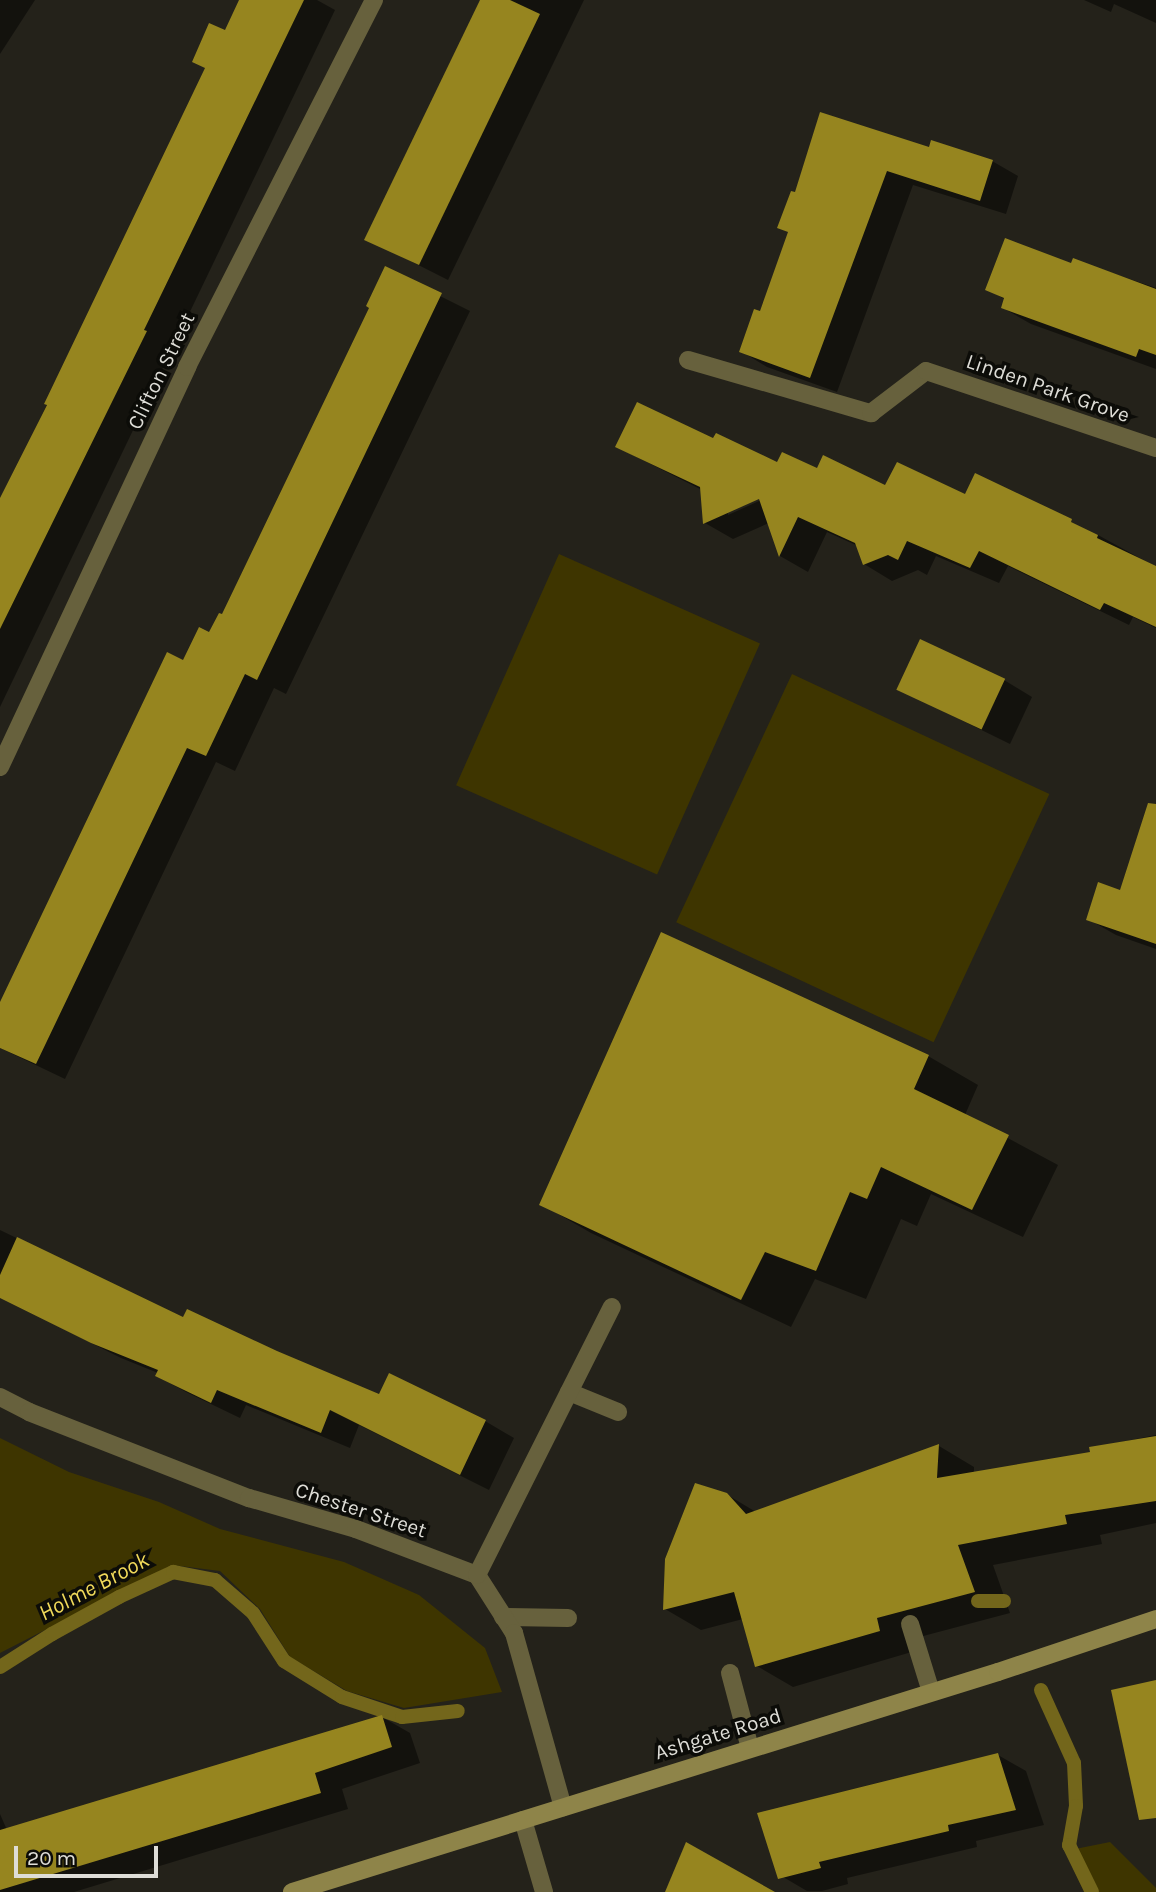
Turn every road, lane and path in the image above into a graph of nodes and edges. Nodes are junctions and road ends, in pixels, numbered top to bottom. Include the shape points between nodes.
1 (374, 0) edge
2 (688, 360) dead end
3 (1156, 448) edge
4 (0, 767) edge
5 (612, 1307) dead end
6 (569, 1392) junction
7 (0, 1397) edge
8 (618, 1412) dead end
9 (477, 1575) junction
10 (503, 1617) junction
11 (568, 1618) dead end
12 (1156, 1619) edge
13 (910, 1624) dead end
14 (730, 1673) dead end
15 (931, 1692) junction
16 (750, 1748) junction
17 (563, 1807) junction
18 (523, 1820) junction
19 (292, 1892) edge
20 (544, 1892) edge

1 - 4 street, Clifton Street via 187,367
2 - 3 street, Linden Park Grove via 871,413 926,371
5 - 6 street
6 - 8 street
6 - 9 street
7 - 9 street, Chester Street via 249,1499 356,1529
9 - 10 street
10 - 11 street
10 - 17 street via 513,1633
12 - 15 street, Ashgate Road
13 - 15 street
14 - 16 street
15 - 16 street, Ashgate Road
16 - 17 street, Ashgate Road
17 - 18 street, Ashgate Road
18 - 19 street, Ashgate Road
18 - 20 street

